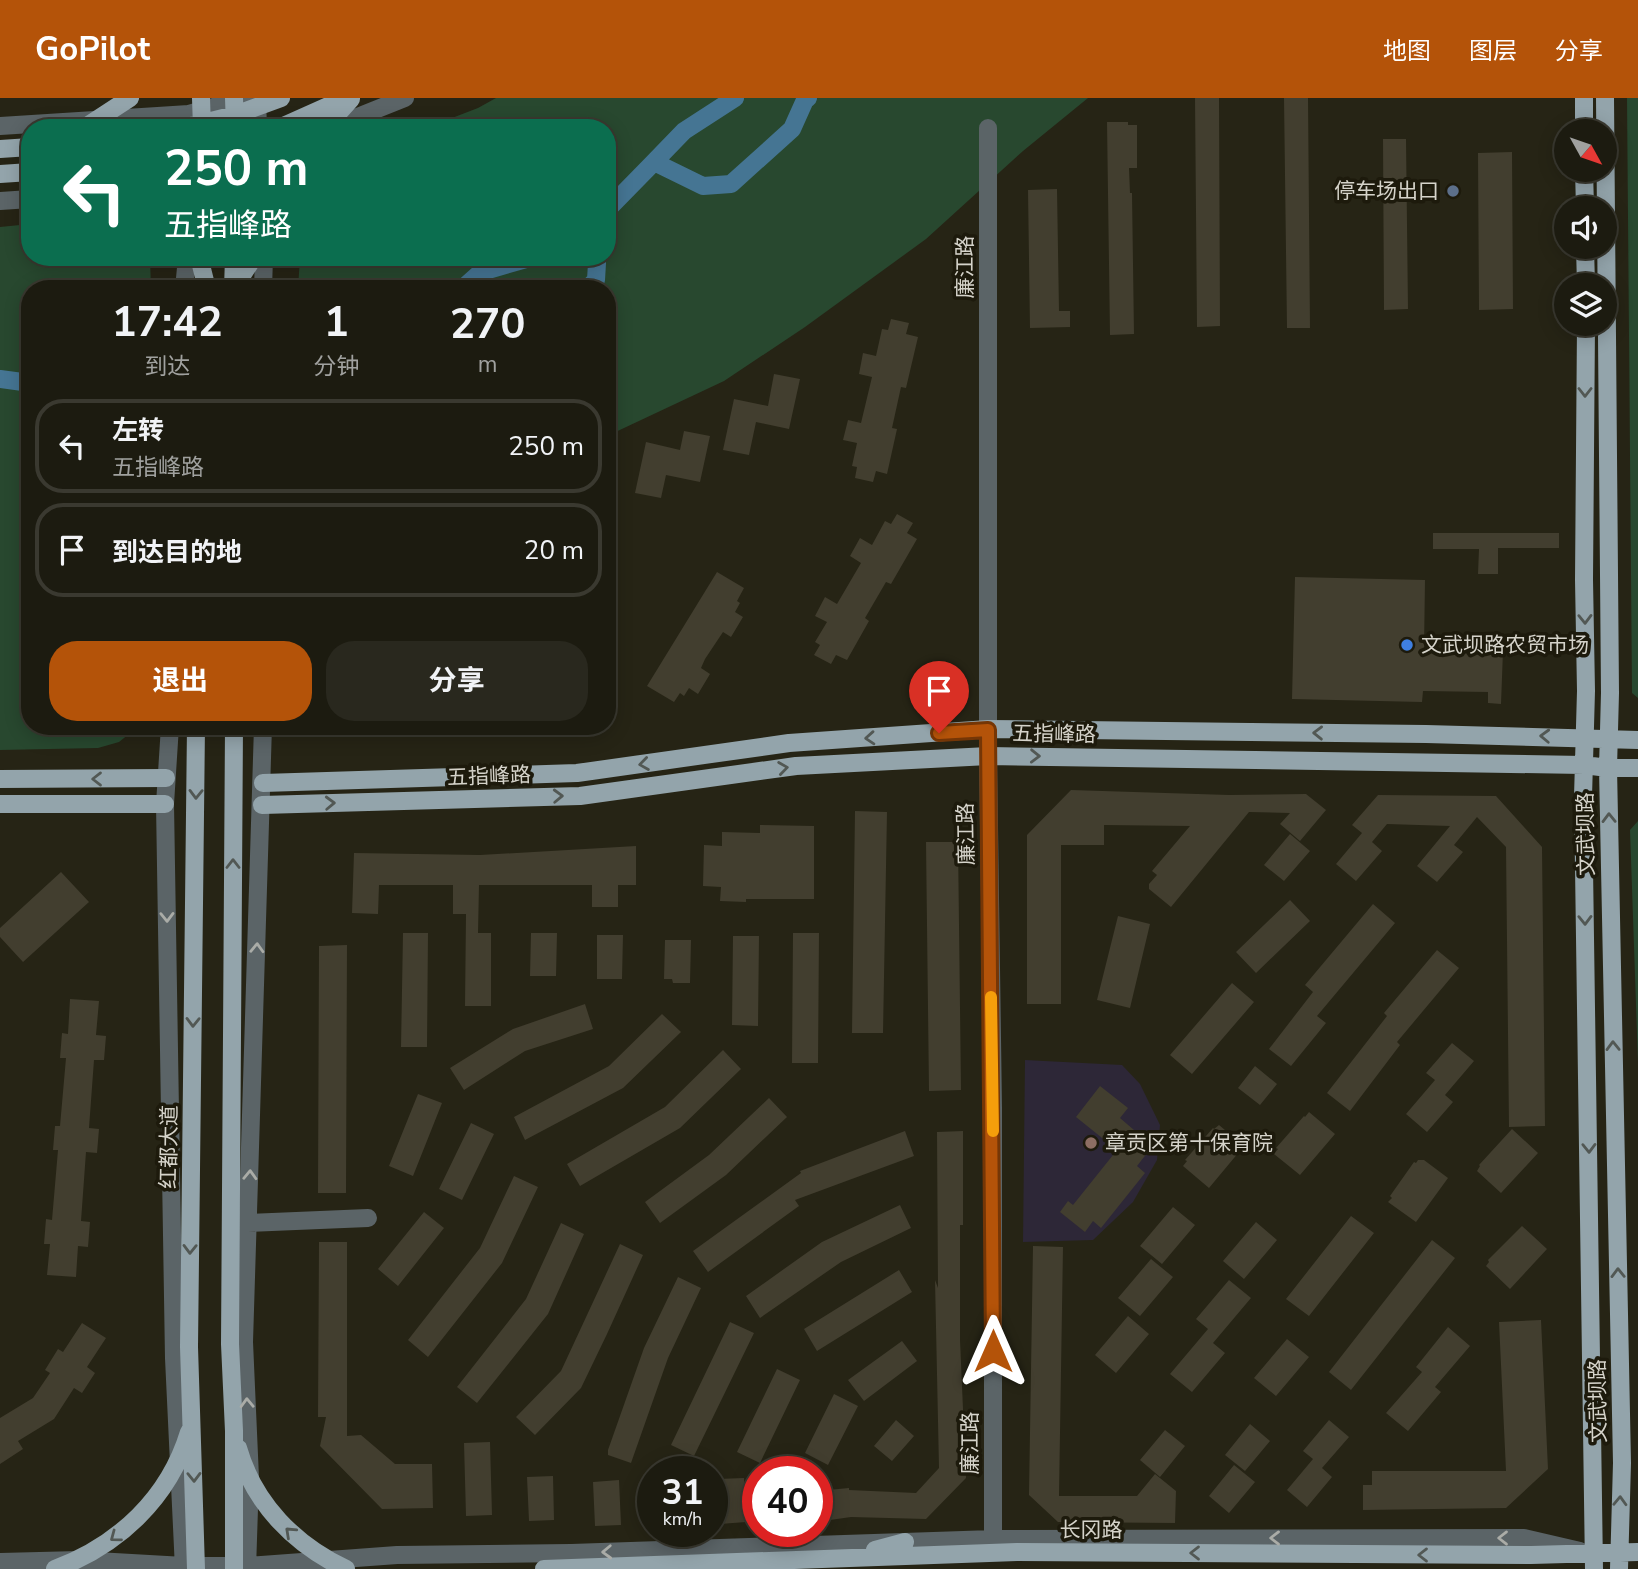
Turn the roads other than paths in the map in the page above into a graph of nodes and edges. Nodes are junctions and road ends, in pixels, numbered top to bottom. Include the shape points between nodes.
1 (130, 98) edge
2 (281, 98) edge
3 (346, 98) edge
4 (352, 98) edge
5 (405, 98) edge
6 (1584, 98) edge
7 (1605, 98) edge
8 (242, 106) edge
9 (194, 117) edge
10 (100, 119) joint
11 (299, 119) edge
12 (334, 119) edge
13 (350, 119) edge
14 (1584, 119) edge
15 (21, 125) edge
16 (0, 126) edge
17 (988, 128) dead end
18 (21, 147) edge
19 (0, 149) edge
20 (21, 173) edge
21 (0, 174) edge
22 (21, 200) edge
23 (0, 201) edge
24 (1586, 336) edge
25 (988, 730) junction
26 (169, 735) edge
27 (196, 735) edge
28 (234, 735) edge
29 (263, 735) edge
30 (1584, 738) junction
31 (1610, 739) junction
32 (1638, 740) edge
33 (988, 756) junction
34 (1584, 765) junction
35 (1608, 768) junction
36 (1638, 768) edge
37 (166, 778) junction
38 (0, 779) edge
39 (263, 783) junction
40 (0, 804) edge
41 (165, 804) junction
42 (262, 805) junction
43 (368, 1218) dead end
44 (248, 1223) junction
45 (193, 1422) junction
46 (234, 1431) junction
47 (177, 1463) junction
48 (250, 1478) junction
49 (993, 1539) junction
50 (905, 1542) junction
51 (1638, 1550) edge
52 (841, 1559) junction
53 (79, 1560) junction
54 (328, 1560) junction
55 (0, 1562) edge
56 (1594, 1562) edge
57 (1618, 1562) edge
58 (190, 1567) edge
59 (241, 1567) edge
60 (55, 1569) edge
61 (346, 1569) edge
62 (544, 1569) edge

1 - 10 main road
2 - 8 main road
3 - 11 main road
4 - 12 main road
5 - 13 street
6 - 14 main road
7 - 31 main road, 文武坝路
8 - 9 street
9 - 10 street
15 - 16 street
17 - 25 street, 廉江路
18 - 19 main road
20 - 21 main road
22 - 23 street
24 -> 30 main road, 文武坝路
30 -> 25 main road, 五指峰路
25 - 33 street, 廉江路
25 -> 39 main road, 五指峰路 via 789,743 577,773
26 - 37 street
27 -> 45 main road, 红都大道 via 189,1347
46 -> 28 main road via 230,1344
29 - 39 street
30 - 31 main road, 五指峰路
30 - 34 main road, 文武坝路
31 - 32 main road, 五指峰路
31 - 35 main road, 文武坝路
33 -> 34 main road, 五指峰路
42 -> 33 main road, 五指峰路 via 580,796 796,766
33 - 49 street, 廉江路
34 - 35 main road, 五指峰路
34 -> 56 main road, 文武坝路
35 - 36 main road, 五指峰路
57 -> 35 main road, 文武坝路 via 1621,1449
37 -> 38 main road
37 - 41 street
39 - 42 street
40 - 41 main road
41 -> 47 street
44 -> 42 street
43 - 44 street
48 -> 44 street via 244,1342
45 - 47 main road
45 -> 58 main road, 红都大道
46 - 48 main road
46 - 59 main road
47 -> 53 main road via 143,1513 110,1542
47 - 58 street
54 -> 48 main road via 282,1525
48 - 59 street
49 - 50 street
56 -> 49 street via 1524,1538
50 - 52 main road
50 -> 54 street
51 - 57 main road, 长冈路
56 -> 52 main road, 长冈路 via 1017,1552
52 - 62 main road, 长冈路
53 - 55 street
53 - 58 street
53 - 60 main road
54 - 59 street
54 - 61 main road
56 - 57 main road, 长冈路
58 - 59 street

